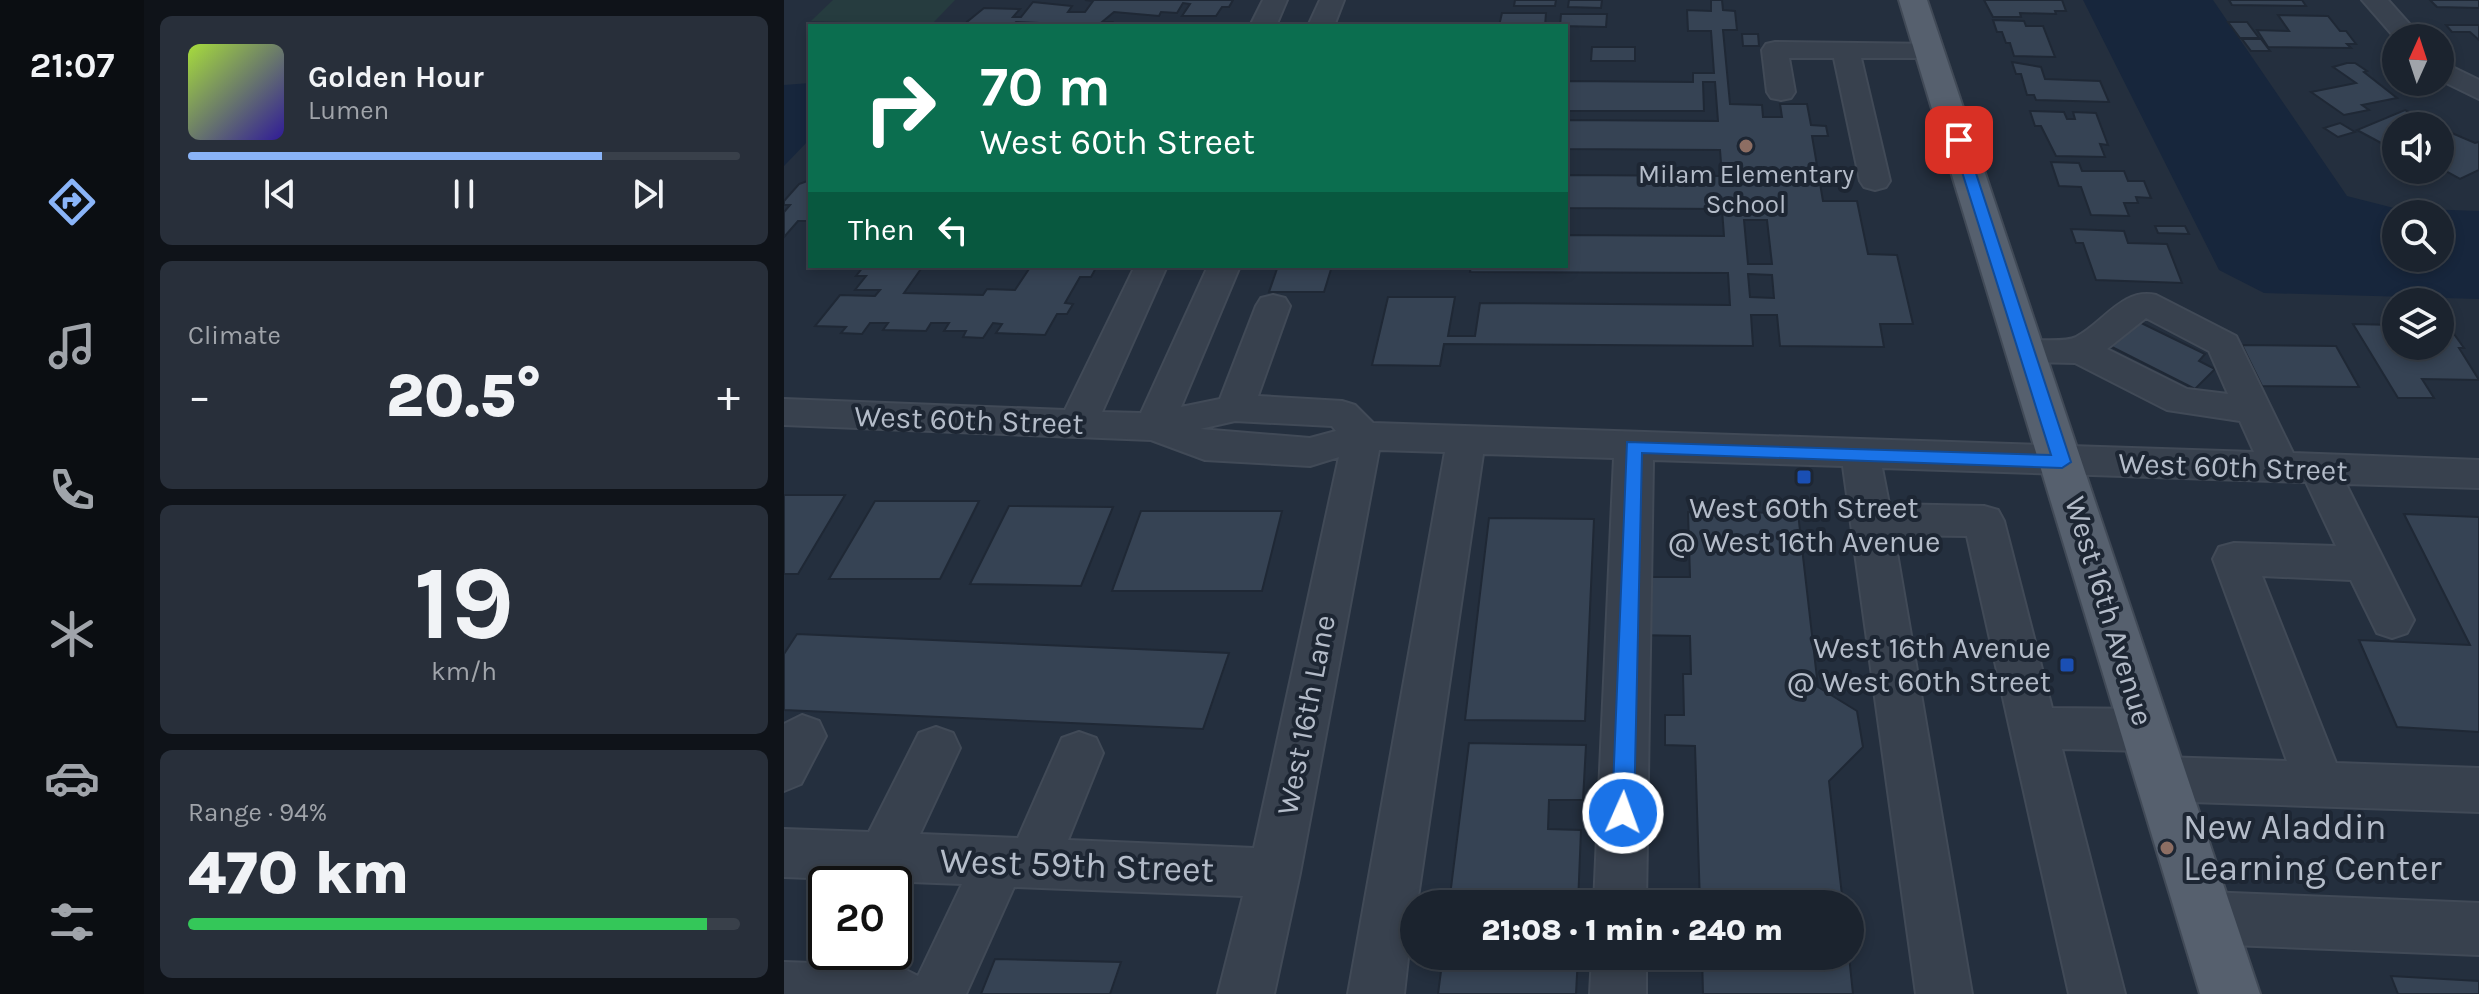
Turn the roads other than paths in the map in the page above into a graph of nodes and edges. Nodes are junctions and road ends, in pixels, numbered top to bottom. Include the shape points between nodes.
1 (1275, 0) edge
2 (1332, 0) edge
3 (1913, 0) edge
4 (2374, 0) edge
5 (1264, 24) edge
6 (1322, 24) edge
7 (2396, 24) edge
8 (1846, 50) junction
9 (1929, 50) junction
10 (2454, 77) edge
11 (2479, 91) edge
12 (1781, 92) dead end
13 (1875, 181) dead end
14 (1150, 268) edge
15 (1223, 268) edge
16 (1273, 306) dead end
17 (2026, 350) junction
18 (2081, 351) junction
19 (1235, 408) junction
20 (2253, 410) junction
21 (784, 412) edge
22 (1077, 424) junction
23 (1154, 427) junction
24 (1363, 436) junction
25 (1466, 440) junction
26 (1634, 447) junction
27 (1861, 455) junction
28 (2062, 462) junction
29 (2300, 469) junction
30 (2479, 474) edge
31 (1871, 519) junction
32 (2365, 564) junction
33 (2392, 620) dead end
34 (2034, 728) junction
35 (2146, 730) junction
36 (936, 748) dead end
37 (1079, 753) dead end
38 (2162, 779) junction
39 (2320, 785) junction
40 (2479, 790) edge
41 (784, 853) edge
42 (883, 857) junction
43 (1016, 863) junction
44 (1274, 873) junction
45 (1620, 890) edge
46 (2206, 918) junction
47 (2479, 929) edge
48 (1619, 970) edge
49 (784, 989) edge
50 (898, 994) edge
51 (938, 994) edge
52 (1246, 994) edge
53 (1376, 994) edge
54 (1618, 994) edge
55 (1944, 994) edge
56 (2097, 994) edge
57 (2230, 994) edge

1 - 5 street
2 - 6 street
3 - 9 main road, West 16th Avenue
4 - 7 street
8 - 9 street
8 - 12 street via 1775,50
8 - 13 street
9 - 17 main road, West 16th Avenue
10 - 11 street
14 - 22 street
15 - 23 street
16 - 19 street
17 - 18 street
17 - 28 main road, West 16th Avenue
18 - 20 street via 2180,401
18 - 20 street via 2144,303 2224,344
19 - 23 street, West 60th Street
19 - 24 street, West 60th Street via 1342,414
20 - 29 street
21 - 22 street, West 60th Street
22 - 23 street, West 60th Street
23 - 24 street, West 60th Street via 1205,446 1310,452
24 - 25 street, West 60th Street
24 - 44 street, West 16th Lane
25 - 26 street, West 60th Street
25 - 53 street
26 - 27 street, West 60th Street
26 - 45 street
27 - 28 street, West 60th Street
27 - 31 street
28 - 29 street, West 60th Street
28 - 35 main road, West 16th Avenue
29 - 30 street, West 60th Street
29 - 32 street
31 - 34 street via 1984,521
31 - 55 street
32 - 33 street
32 - 39 street via 2234,559
34 - 35 street
34 - 56 street
35 - 38 main road, West 16th Avenue
36 - 42 street
37 - 43 street
38 - 39 street
38 - 46 main road, West 16th Avenue
39 - 40 street
41 - 42 street, West 59th Street
42 - 43 street, West 59th Street
43 - 44 street, West 59th Street
43 - 51 street
44 - 52 street, West 16th Lane
46 - 47 street
46 - 57 main road, West 16th Avenue
48 - 54 street
49 - 50 street

